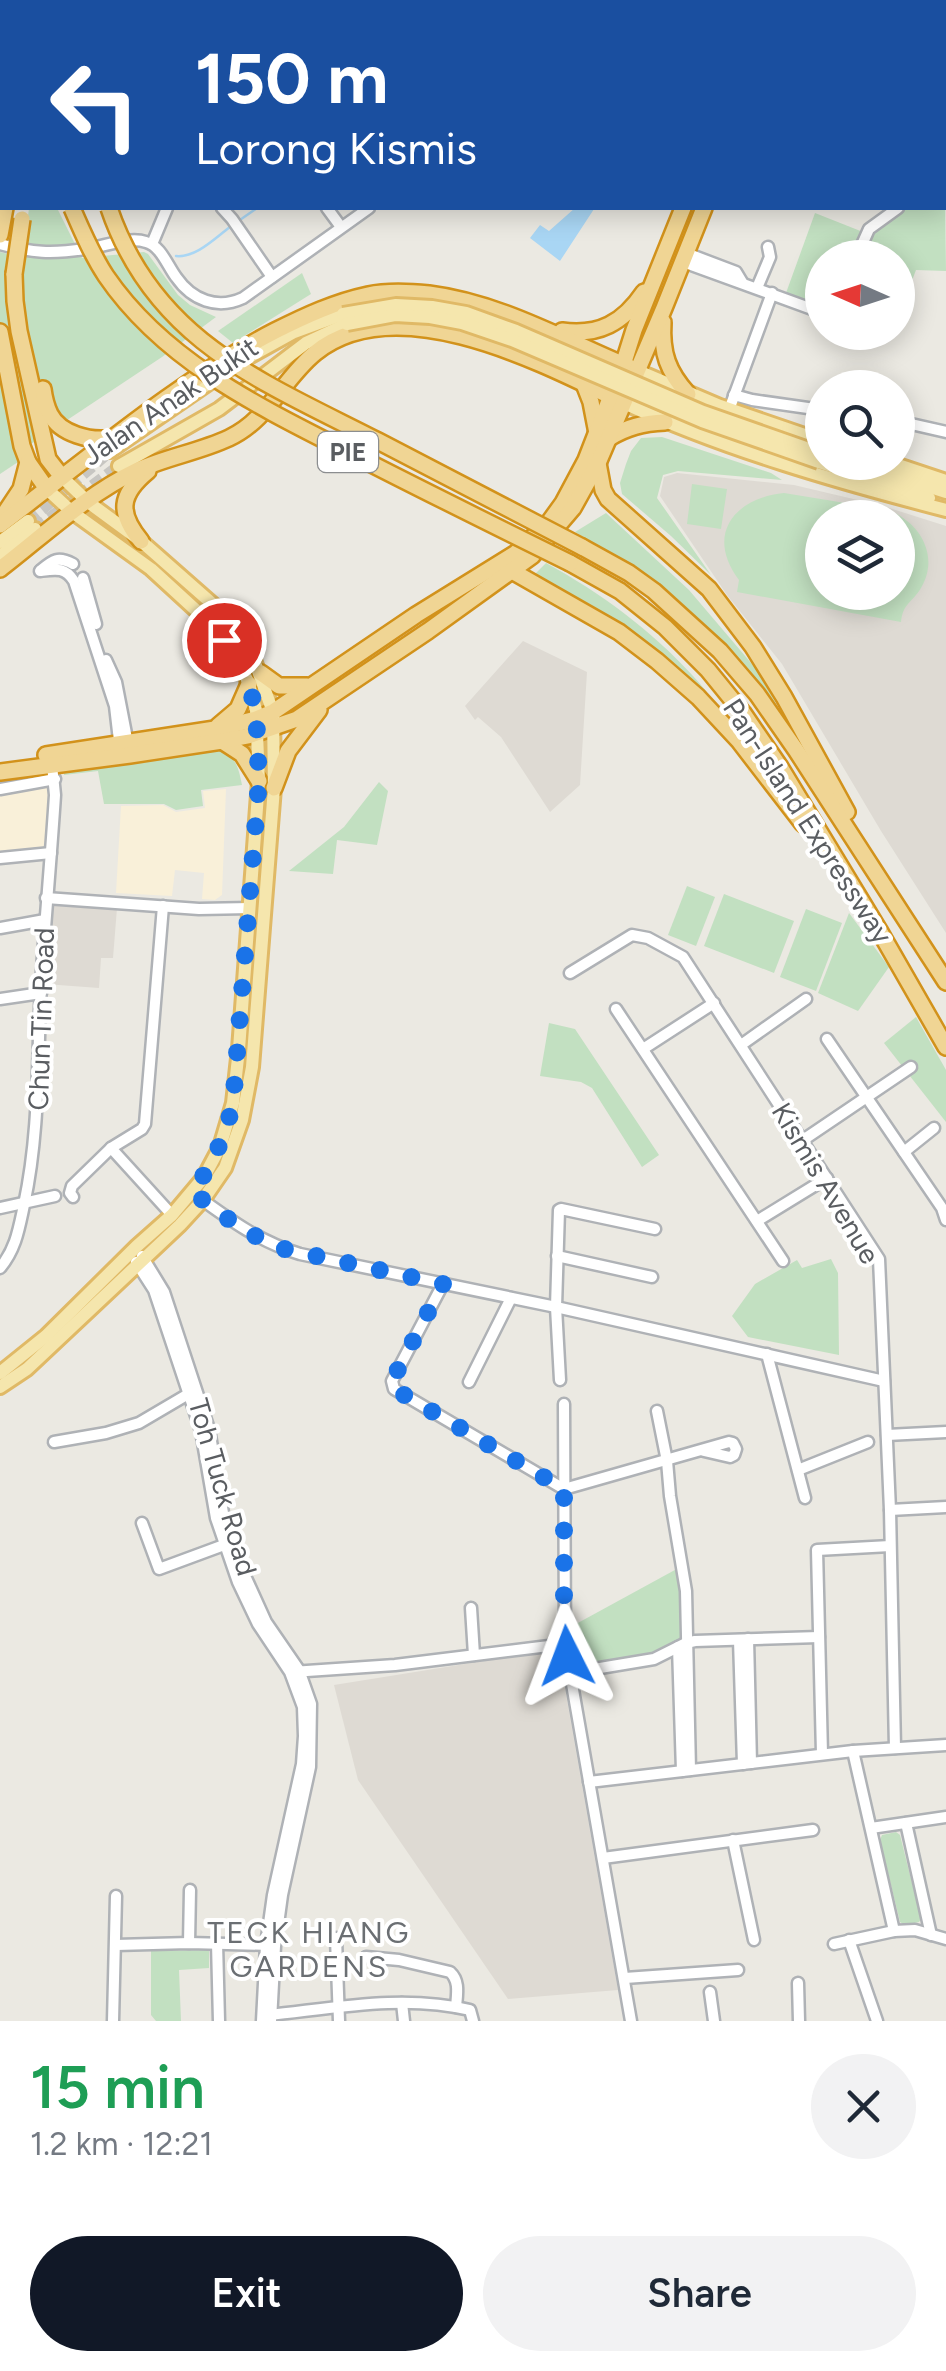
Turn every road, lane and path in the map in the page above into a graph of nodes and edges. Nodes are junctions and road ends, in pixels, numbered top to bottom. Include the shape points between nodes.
1 (73, 210) edge
2 (111, 210) edge
3 (166, 210) edge
4 (224, 210) edge
5 (329, 210) edge
6 (366, 210) edge
7 (682, 210) edge
8 (703, 210) edge
9 (895, 210) edge
10 (23, 213) edge
11 (341, 226) junction
12 (864, 240) edge
13 (0, 244) edge
14 (152, 244) junction
15 (768, 247) dead end
16 (684, 257) junction
17 (658, 270) junction
18 (272, 277) junction
19 (757, 288) junction
20 (772, 293) junction
21 (805, 306) edge
22 (664, 308) junction
23 (345, 319) junction
24 (544, 327) junction
25 (0, 332) edge
26 (564, 337) junction
27 (555, 371) junction
28 (620, 382) junction
29 (584, 384) junction
30 (734, 395) junction
31 (695, 397) junction
32 (805, 408) edge
33 (729, 410) junction
34 (665, 422) junction
35 (46, 423) junction
36 (915, 425) edge
37 (946, 432) edge
38 (702, 434) junction
39 (603, 436) junction
40 (113, 444) junction
41 (805, 445) edge
42 (805, 447) edge
43 (28, 462) junction
44 (158, 462) junction
45 (598, 463) junction
46 (119, 466) tunnel mouth
47 (915, 471) edge
48 (62, 477) junction
49 (885, 480) edge
50 (908, 480) edge
51 (946, 481) edge
52 (47, 489) junction
53 (946, 492) edge
54 (88, 502) junction
55 (946, 507) edge
56 (72, 512) junction
57 (0, 522) edge
58 (141, 541) junction
59 (0, 542) edge
60 (0, 556) edge
61 (73, 564) dead end
62 (0, 570) edge
63 (512, 572) junction
64 (83, 578) dead end
65 (255, 679) junction
66 (310, 686) junction
67 (327, 699) junction
68 (273, 720) junction
69 (257, 726) junction
70 (218, 735) junction
71 (125, 750) junction
72 (0, 762) edge
73 (0, 772) edge
74 (53, 772) junction
75 (267, 784) junction
76 (0, 789) edge
77 (819, 833) junction
78 (52, 853) junction
79 (0, 858) edge
80 (866, 859) junction
81 (46, 898) junction
82 (163, 906) junction
83 (250, 908) junction
84 (45, 920) junction
85 (0, 928) edge
86 (570, 973) dead end
87 (946, 982) edge
88 (41, 993) junction
89 (0, 999) edge
90 (806, 999) dead end
91 (714, 1003) junction
92 (616, 1009) dead end
93 (828, 1039) dead end
94 (741, 1045) junction
95 (946, 1047) edge
96 (642, 1049) junction
97 (910, 1067) dead end
98 (866, 1096) junction
99 (934, 1128) dead end
100 (802, 1140) junction
101 (111, 1148) junction
102 (904, 1152) junction
103 (827, 1178) junction
104 (55, 1196) dead end
105 (198, 1196) junction
106 (73, 1197) dead end
107 (24, 1204) junction
108 (944, 1207) edge
109 (0, 1208) edge
110 (172, 1215) junction
111 (946, 1220) edge
112 (757, 1221) junction
113 (655, 1229) dead end
114 (137, 1256) junction
115 (557, 1256) junction
116 (783, 1261) dead end
117 (0, 1268) edge
118 (652, 1277) dead end
119 (443, 1284) junction
120 (511, 1298) junction
121 (556, 1307) junction
122 (767, 1354) junction
123 (0, 1373) edge
124 (560, 1380) dead end
125 (884, 1381) junction
126 (469, 1382) dead end
127 (0, 1387) edge
128 (192, 1393) junction
129 (564, 1404) dead end
130 (657, 1411) dead end
131 (946, 1432) edge
132 (887, 1435) junction
133 (54, 1442) dead end
134 (868, 1442) dead end
135 (704, 1451) dead end
136 (667, 1461) junction
137 (798, 1470) junction
138 (564, 1489) junction
139 (806, 1498) dead end
140 (946, 1507) edge
141 (890, 1510) junction
142 (142, 1523) dead end
143 (224, 1545) junction
144 (890, 1546) junction
145 (470, 1608) dead end
146 (819, 1637) junction
147 (744, 1640) junction
148 (564, 1644) junction
149 (682, 1645) junction
150 (474, 1655) junction
151 (294, 1671) junction
152 (570, 1673) junction
153 (946, 1745) edge
154 (895, 1748) junction
155 (853, 1751) junction
156 (822, 1754) junction
157 (747, 1763) junction
158 (686, 1770) junction
159 (589, 1782) junction
160 (946, 1817) edge
161 (906, 1823) junction
162 (871, 1828) junction
163 (813, 1830) dead end
164 (732, 1840) junction
165 (603, 1858) junction
166 (190, 1890) dead end
167 (116, 1896) dead end
168 (894, 1931) junction
169 (932, 1935) junction
170 (336, 1938) dead end
171 (754, 1940) dead end
172 (849, 1940) junction
173 (946, 1940) edge
174 (189, 1943) junction
175 (216, 1944) junction
176 (834, 1944) dead end
177 (116, 1945) junction
178 (271, 1945) junction
179 (366, 1957) dead end
180 (738, 1970) dead end
181 (625, 1978) junction
182 (798, 1984) dead end
183 (710, 1992) dead end
184 (402, 2003) junction
185 (338, 2007) junction
186 (456, 2007) junction
187 (266, 2018) edge
188 (113, 2021) edge
189 (219, 2021) edge
190 (339, 2021) edge
191 (404, 2021) edge
192 (474, 2021) edge
193 (631, 2021) edge
194 (714, 2021) edge
195 (799, 2021) edge
196 (877, 2021) edge

1 - 77 highway, Pan-Island Expressway / PIE, bridge via 125,300 211,376 570,563 666,627 742,713
2 - 80 highway, Pan-Island Expressway / PIE, bridge via 160,301 203,344 265,385 582,547 654,591 757,694
3 - 14 street
4 - 18 street
5 - 11 street
6 - 11 street
7 - 17 highway
8 - 16 highway
9 - 12 street
10 - 35 highway, bridge via 14,301
11 - 18 street
13 - 14 street via 40,254 134,240
14 - 18 street via 189,292 206,301 234,302
15 - 19 street
16 - 19 street
16 - 22 highway
17 - 24 highway via 638,300 602,330 581,334
17 - 28 highway
19 - 20 street
20 - 21 street
20 - 30 street
22 - 28 highway
22 - 31 highway via 663,354 673,378
23 - 28 main road, Jalan Anak Bukit, bridge via 396,306 466,313
23 - 40 main road, Jalan Anak Bukit via 294,332
23 - 46 main road, Jalan Anak Bukit via 219,409
24 - 26 highway, Jalan Anak Bukit
24 - 40 highway, Jalan Anak Bukit via 431,294 366,295 235,352
25 - 43 highway
26 - 27 highway via 566,355
26 - 28 highway, Jalan Anak Bukit
27 - 29 highway, Jalan Anak Bukit
27 - 44 highway, Jalan Anak Bukit via 438,330 353,333 313,354 247,427
28 - 29 highway, Jalan Anak Bukit
28 - 31 main road
28 - 34 main road
28 - 39 highway
28 - 42 main road, bridge
29 - 39 highway
30 - 32 street
30 - 33 street
31 - 33 main road
31 - 38 main road via 690,419
33 - 41 main road
34 - 38 main road
34 - 39 highway
35 - 40 highway
35 - 48 highway via 48,459
36 - 37 street
38 - 55 main road via 874,492
39 - 45 highway
39 - 66 highway via 563,503 516,554
40 - 48 highway, Jalan Anak Bukit
43 - 52 highway
43 - 57 highway via 21,490
44 - 54 highway, Jalan Anak Bukit
44 - 58 highway via 126,496 127,519
45 - 63 highway via 560,526
45 - 80 highway via 608,499 709,589 753,647 861,838
47 - 51 main road
48 - 52 highway, Jalan Anak Bukit
48 - 54 main road
49 - 55 main road
50 - 53 main road
52 - 56 main road
52 - 57 highway, Jalan Anak Bukit
54 - 56 highway, Jalan Anak Bukit
54 - 58 main road
56 - 62 highway, Jalan Anak Bukit
56 - 65 main road via 150,569 210,624
58 - 65 main road via 234,628 250,649
59 - 60 main road via 31,525
61 - 71 street via 54,559 40,570 61,569 74,581
63 - 67 highway
63 - 77 highway via 606,624 657,662 740,741 804,825
64 - 71 street via 116,682
65 - 66 highway
65 - 68 main road
65 - 69 main road
65 - 70 highway
66 - 68 highway
67 - 68 highway via 296,719
67 - 75 highway
68 - 69 highway
68 - 75 main road
69 - 70 highway
69 - 75 main road
70 - 71 highway
70 - 75 highway
71 - 72 highway
71 - 74 highway
73 - 74 highway
74 - 76 street
74 - 78 street, Chun Tin Road
75 - 83 main road
75 - 105 main road via 250,1080 225,1168
77 - 95 highway, Pan-Island Expressway / PIE
78 - 79 street
78 - 81 street, Chun Tin Road
80 - 87 highway, Pan-Island Expressway / PIE
81 - 82 street
81 - 84 street, Chun Tin Road
82 - 83 street
82 - 101 street via 146,1124
83 - 105 main road via 233,1103
84 - 85 street
84 - 88 street, Chun Tin Road
86 - 91 street, Kismis Avenue via 622,939 640,935 683,956
88 - 89 street
88 - 107 street, Chun Tin Road via 38,1110
90 - 94 street
91 - 94 street, Kismis Avenue
91 - 96 street
92 - 96 street
93 - 98 street
94 - 100 street, Kismis Avenue
96 - 112 street
97 - 98 street
98 - 100 street
98 - 102 street
99 - 102 street
100 - 103 street, Kismis Avenue
101 - 106 street via 72,1186
101 - 110 street
102 - 108 street
103 - 112 street
103 - 125 street, Kismis Avenue via 880,1259
104 - 107 street
105 - 110 main road
105 - 114 main road
105 - 119 street via 280,1248
107 - 109 street
107 - 117 street, Chun Tin Road via 13,1249
108 - 111 street
110 - 114 main road
112 - 116 street
113 - 115 street via 560,1209
114 - 123 main road
114 - 127 main road via 27,1369
114 - 128 street, Toh Tuck Road via 164,1292
115 - 118 street
115 - 121 street
119 - 120 street
119 - 138 street via 392,1381 394,1389
120 - 121 street
120 - 126 street
121 - 122 street
121 - 124 street
122 - 125 street
122 - 137 street
125 - 132 street, Kismis Avenue
128 - 133 street via 138,1423
128 - 143 street, Toh Tuck Road
128 - 151 street, Toh Tuck Road via 209,1429 232,1541 262,1616
129 - 138 street
130 - 136 street
131 - 132 street
132 - 141 street, Kismis Avenue
134 - 137 street
135 - 136 street
136 - 138 street
136 - 149 street via 685,1582
137 - 139 street
138 - 148 street
140 - 141 street
141 - 144 street, Kismis Avenue
142 - 143 street, Toh Tuck Road via 159,1569
143 - 151 street, Toh Tuck Road via 254,1618
144 - 146 street via 817,1550
144 - 154 street, Kismis Avenue
145 - 150 street
146 - 147 street
146 - 156 street
147 - 149 street
147 - 157 street
148 - 150 street
148 - 152 street
149 - 152 street via 654,1659
149 - 158 street
150 - 151 street
151 - 178 street, Toh Tuck Road via 303,1707 302,1764 274,1895
152 - 159 street
153 - 154 street
154 - 155 street
155 - 156 street
155 - 162 street
156 - 157 street
157 - 158 street
158 - 159 street
159 - 165 street
160 - 161 street
161 - 162 street
161 - 169 street
162 - 168 street
163 - 164 street
164 - 165 street
164 - 171 street
165 - 181 street
166 - 174 street
167 - 177 street
168 - 169 street
168 - 172 street
169 - 173 street
170 - 185 street
172 - 176 street
172 - 196 street
174 - 175 street
174 - 177 street
175 - 178 street
175 - 189 street
177 - 188 street
178 - 187 street, Toh Tuck Road
179 - 186 street via 450,1972 456,1976
180 - 181 street
181 - 193 street
182 - 195 street
183 - 194 street
184 - 185 street
184 - 186 street
184 - 191 street
185 - 187 street
185 - 190 street
186 - 192 street via 470,2010

